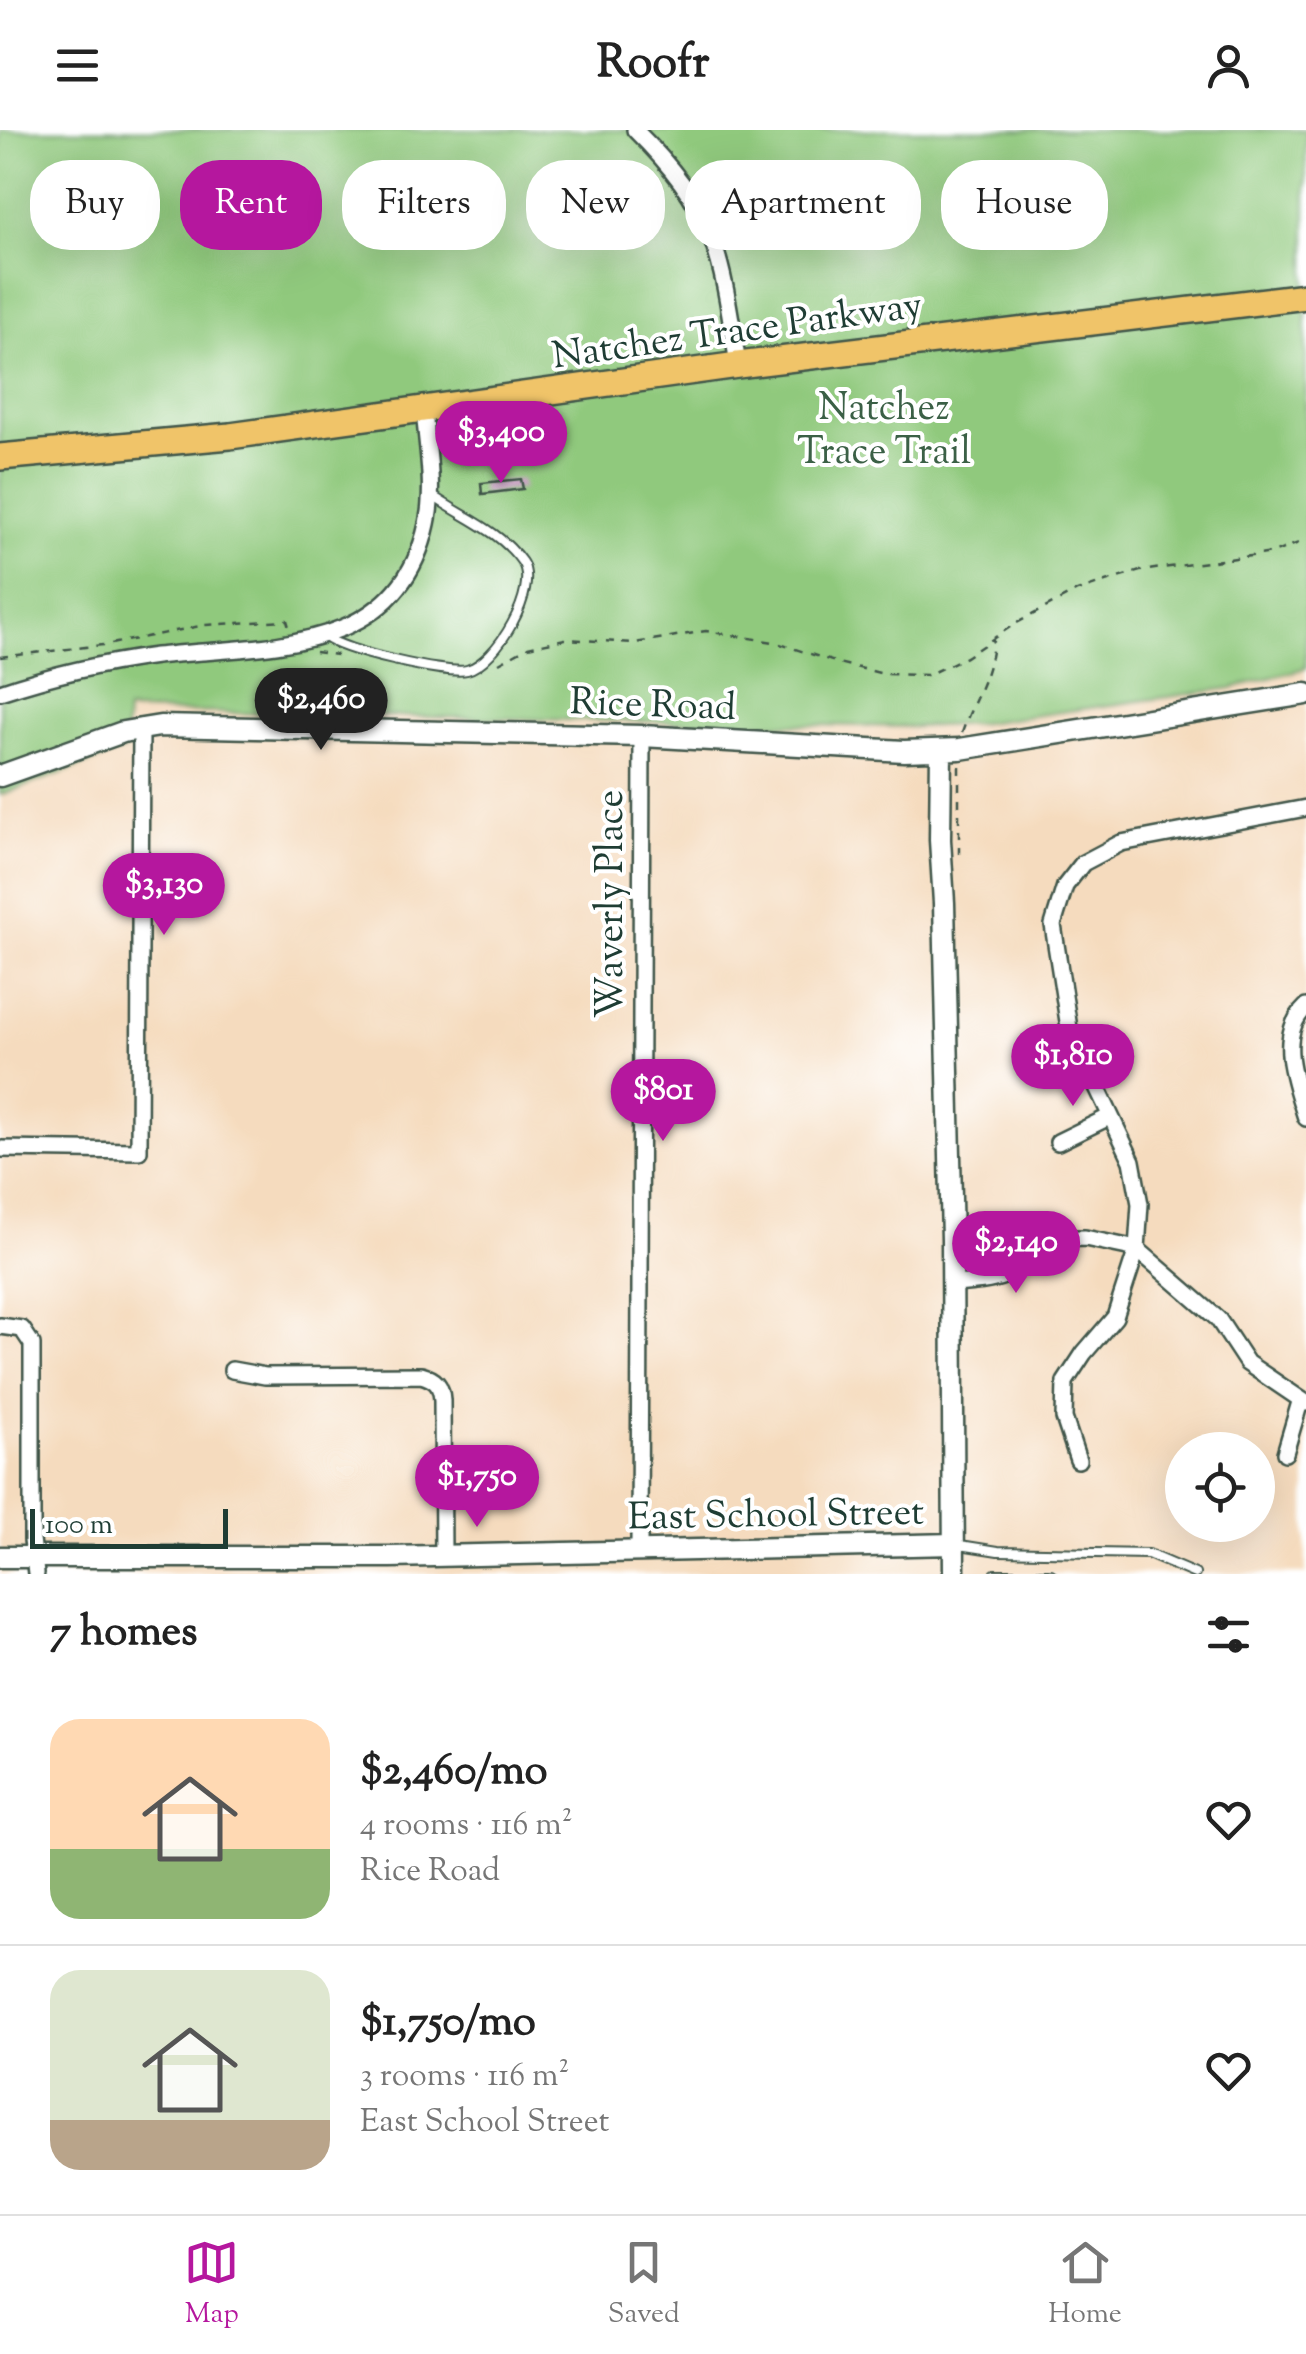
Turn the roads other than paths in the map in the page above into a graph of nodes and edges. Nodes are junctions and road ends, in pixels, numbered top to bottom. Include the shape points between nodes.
1 (635, 130) edge
2 (1306, 296) edge
3 (738, 365) junction
4 (424, 410) junction
5 (0, 457) edge
6 (430, 494) junction
7 (474, 520) junction
8 (462, 526) dead end
9 (326, 637) junction
10 (0, 692) edge
11 (1306, 694) edge
12 (141, 727) junction
13 (642, 736) junction
14 (941, 750) junction
15 (0, 776) edge
16 (1306, 808) edge
17 (1306, 1008) edge
18 (1108, 1117) junction
19 (1306, 1118) edge
20 (1058, 1142) dead end
21 (0, 1150) edge
22 (952, 1240) junction
23 (1043, 1241) junction
24 (1137, 1249) junction
25 (952, 1284) junction
26 (0, 1326) edge
27 (232, 1370) dead end
28 (1303, 1402) edge
29 (1286, 1452) dead end
30 (1078, 1460) dead end
31 (954, 1544) junction
32 (638, 1551) junction
33 (443, 1555) junction
34 (0, 1557) edge
35 (391, 1565) edge
36 (35, 1566) edge
37 (954, 1574) edge
38 (994, 1574) edge
39 (1051, 1574) edge
40 (1195, 1574) edge

1 - 3 street via 666,160 706,220
2 - 3 main road, Natchez Trace Parkway
3 - 4 main road, Natchez Trace Parkway
4 - 5 main road, Natchez Trace Parkway
4 - 6 street
6 - 7 lane
6 - 9 street via 424,535 406,575 364,618
7 - 8 lane
7 - 9 lane via 526,570 519,608 485,661 469,670 446,670 341,647
9 - 10 street via 111,663
11 - 14 street, Rice Road
12 - 13 street, Rice Road
12 - 15 street, Rice Road
12 - 21 street via 140,1151
13 - 14 street, Rice Road
13 - 32 street, Waverly Place
14 - 22 street
16 - 18 street via 1121,843 1083,864 1065,886 1053,925 1060,980 1070,1028
17 - 19 street via 1289,1040
18 - 20 street
18 - 24 street via 1132,1161 1140,1204
22 - 23 street
22 - 25 street
23 - 24 street via 1085,1238
23 - 25 street via 1002,1278
24 - 28 street via 1218,1319 1248,1363
24 - 30 street via 1116,1317 1065,1382 1064,1418
25 - 31 street
26 - 36 street via 22,1328 32,1344
27 - 33 street via 432,1378 442,1389
28 - 29 street
31 - 32 street, East School Street
31 - 37 street
31 - 40 lane via 1148,1554
32 - 33 street, East School Street
33 - 35 street, East School Street
34 - 36 street, East School Street
35 - 36 street, East School Street
38 - 39 lane

